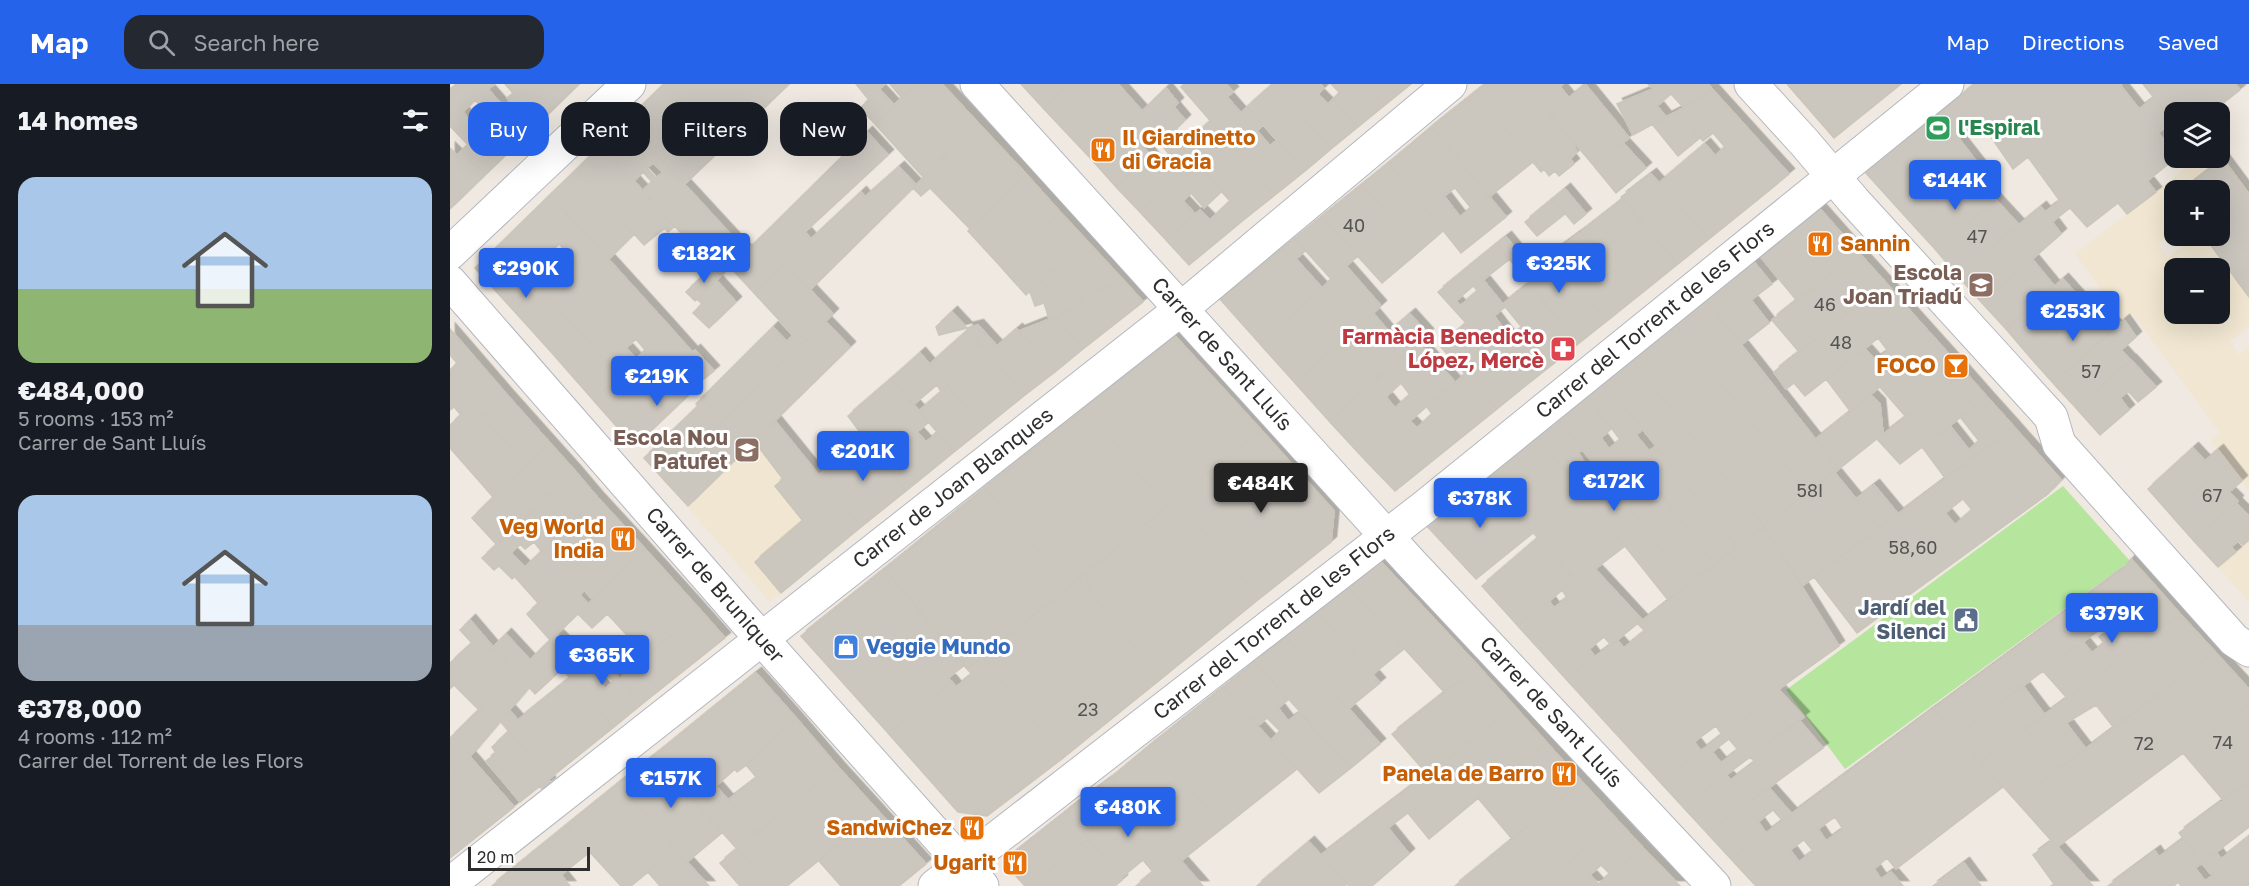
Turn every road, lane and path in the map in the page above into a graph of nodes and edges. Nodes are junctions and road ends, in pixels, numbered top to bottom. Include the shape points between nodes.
1 (629, 84) edge
2 (977, 84) edge
3 (1450, 84) edge
4 (1751, 84) edge
5 (1947, 84) edge
6 (1833, 175) junction
7 (450, 253) edge
8 (450, 282) edge
9 (1181, 309) junction
10 (1387, 536) junction
11 (762, 639) junction
12 (2249, 650) edge
13 (972, 875) edge
14 (450, 884) edge
15 (935, 886) edge
16 (1714, 886) edge

1 - 7 street
2 - 9 street, Carrer de Sant Lluís
3 - 9 street, Carrer de Joan Blanques
4 - 6 street
5 - 6 street, Carrer del Torrent de les Flors
6 - 10 street, Carrer del Torrent de les Flors
6 - 12 street via 2051,417 2059,444 2235,640
8 - 11 street, Carrer de Bruniquer
9 - 10 street, Carrer de Sant Lluís
9 - 11 street, Carrer de Joan Blanques
10 - 13 street, Carrer del Torrent de les Flors
10 - 16 street, Carrer de Sant Lluís
11 - 13 street, Carrer de Bruniquer
11 - 14 street, Carrer de Joan Blanques
13 - 15 street, Carrer del Torrent de les Flors

